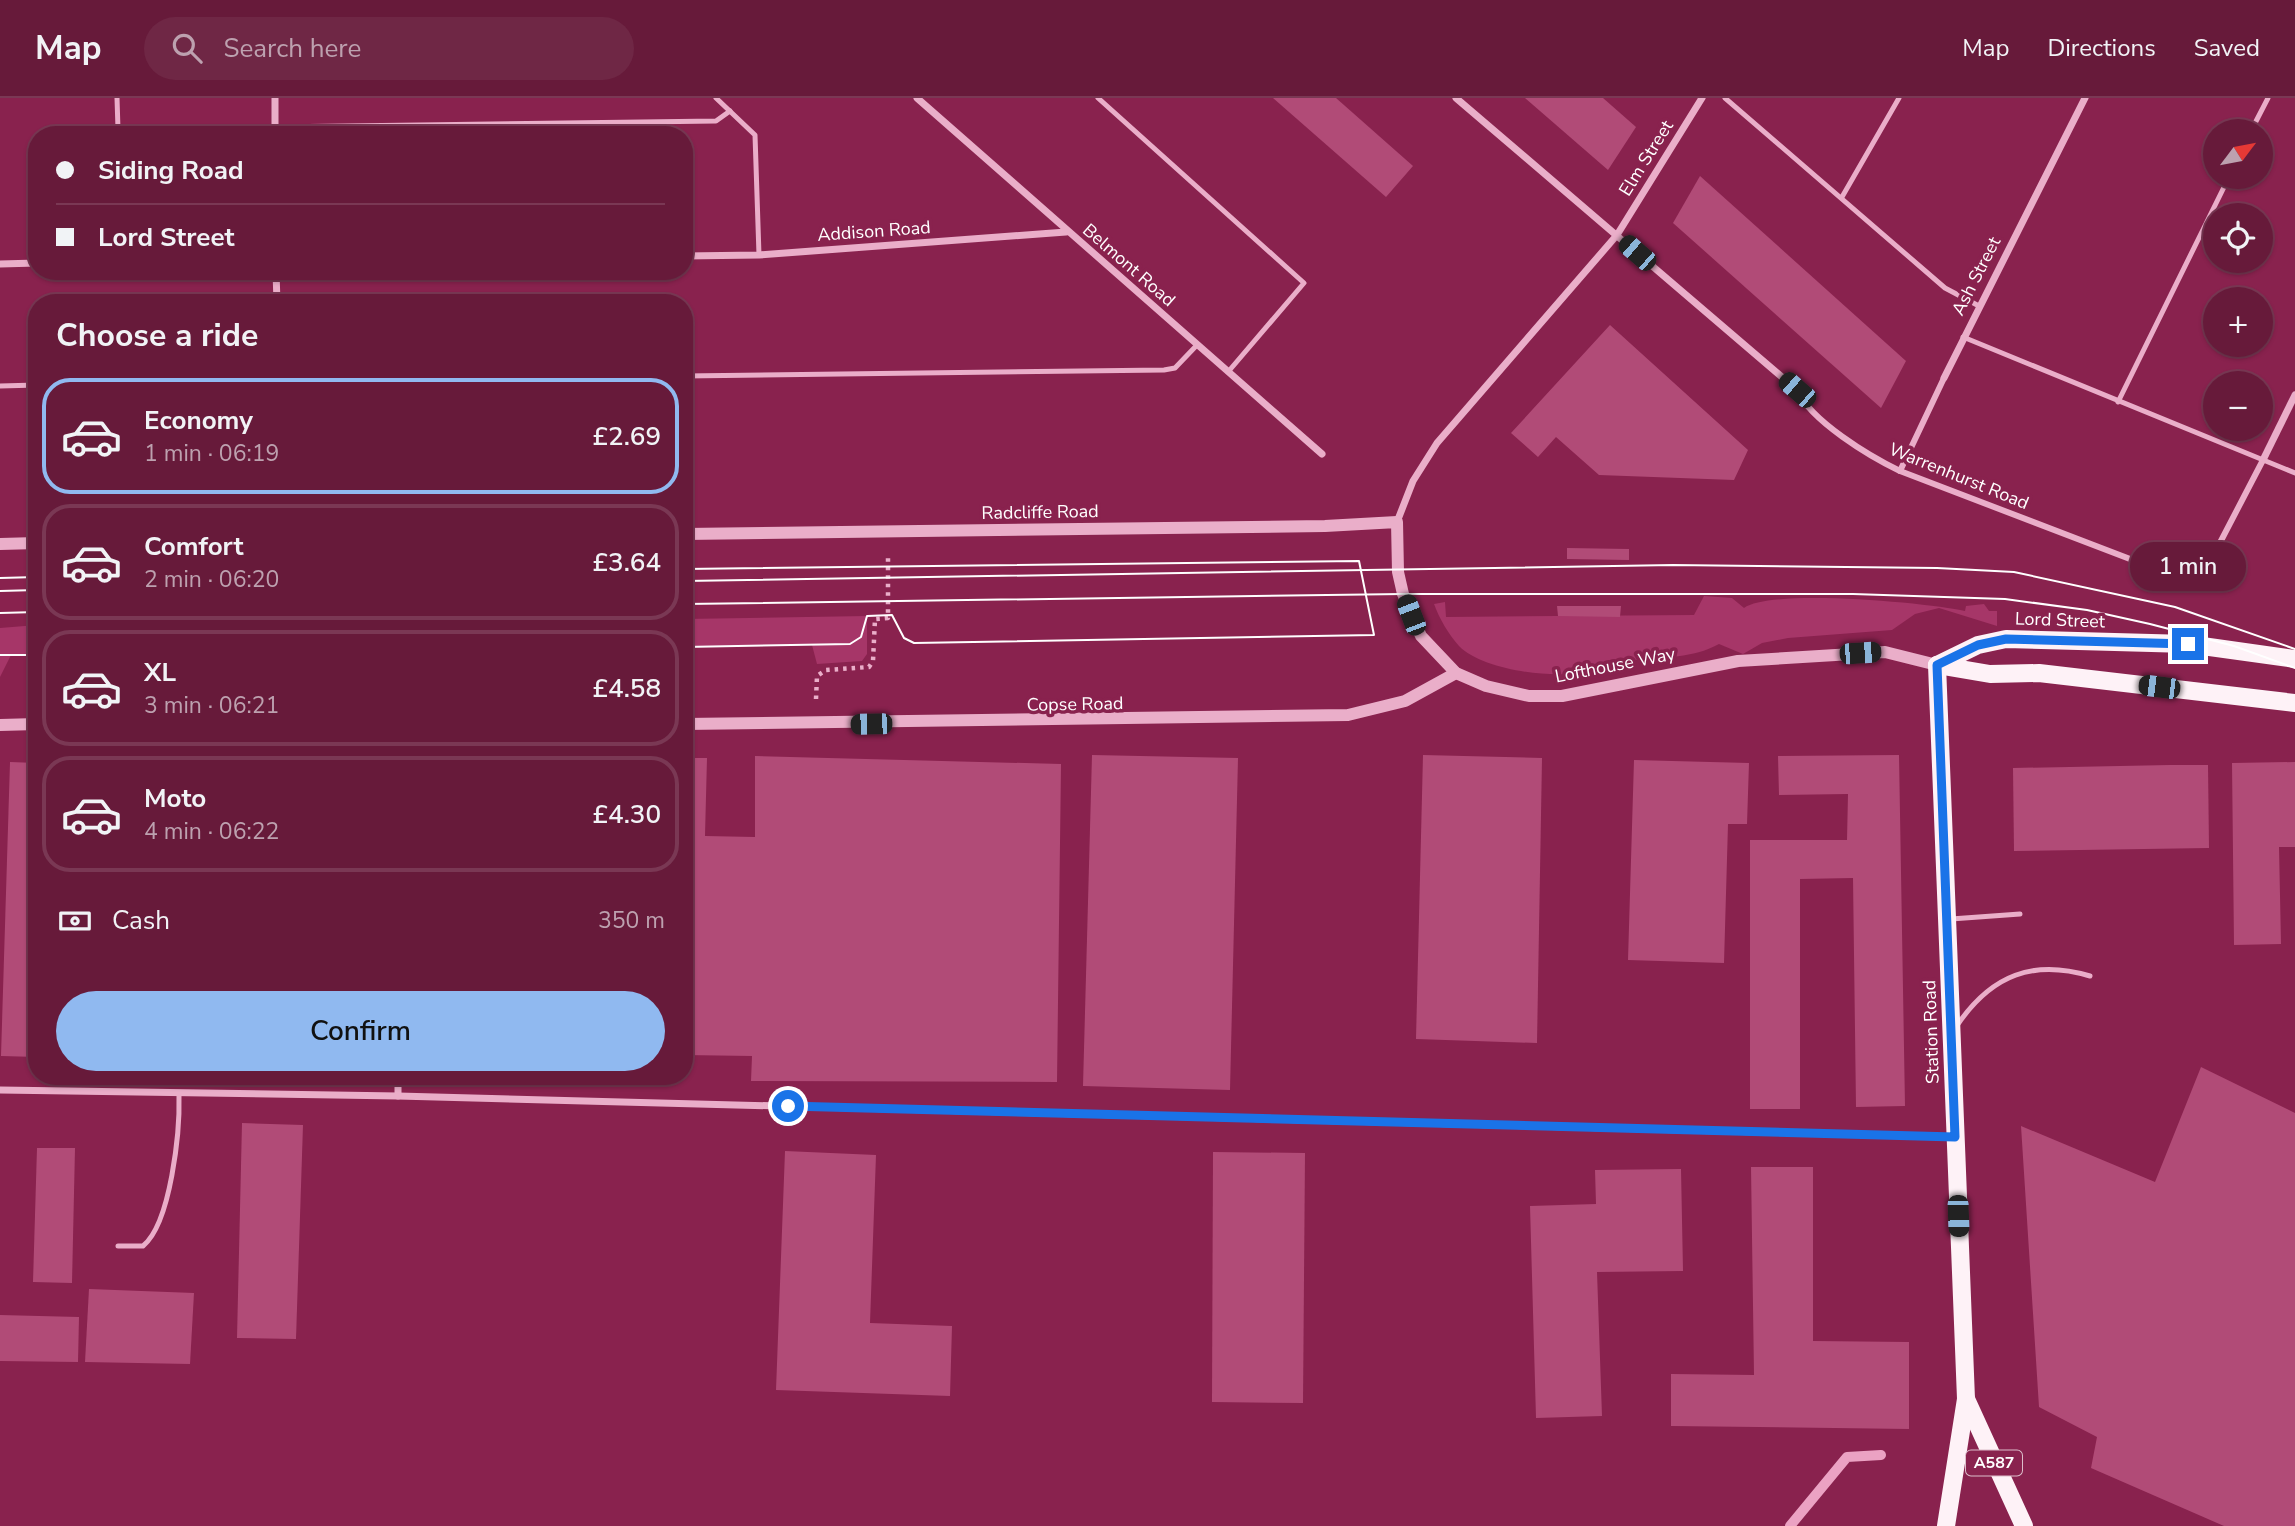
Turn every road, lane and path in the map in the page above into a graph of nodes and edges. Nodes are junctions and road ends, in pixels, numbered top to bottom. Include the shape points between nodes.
1 (117, 98) edge
2 (275, 98) edge
3 (716, 98) edge
4 (917, 98) edge
5 (1098, 98) edge
6 (1456, 98) edge
7 (1702, 98) edge
8 (1725, 98) edge
9 (1899, 98) edge
10 (2085, 98) edge
11 (2268, 98) edge
12 (730, 111) junction
13 (2257, 119) edge
14 (118, 126) edge
15 (275, 126) edge
16 (496, 126) edge
17 (2223, 189) edge
18 (1842, 197) junction
19 (1066, 232) junction
20 (1617, 235) junction
21 (759, 255) junction
22 (693, 256) edge
23 (28, 263) edge
24 (0, 264) edge
25 (1979, 306) junction
26 (1963, 337) junction
27 (1197, 345) junction
28 (1228, 372) junction
29 (693, 376) edge
30 (1944, 377) joint
31 (28, 385) edge
32 (0, 386) edge
33 (1797, 390) joint
34 (2295, 395) edge
35 (2118, 402) junction
36 (1322, 454) dead end
37 (2263, 460) junction
38 (1900, 471) junction
39 (2295, 473) edge
40 (1397, 522) junction
41 (890, 531) junction
42 (693, 534) edge
43 (28, 543) edge
44 (0, 544) edge
45 (2295, 659) edge
46 (1937, 665) junction
47 (1456, 673) junction
48 (2295, 703) edge
49 (28, 724) edge
50 (693, 724) edge
51 (0, 725) edge
52 (817, 725) junction
53 (2020, 915) dead end
54 (1948, 919) junction
55 (2090, 976) dead end
56 (1952, 1033) junction
57 (398, 1085) edge
58 (0, 1090) edge
59 (179, 1095) junction
60 (398, 1096) junction
61 (1955, 1137) junction
62 (118, 1246) dead end
63 (1966, 1399) junction
64 (1946, 1526) edge
65 (2024, 1526) edge

1 - 14 lane
2 - 15 street
3 - 12 lane
4 - 19 street, Belmont Road
5 - 28 lane via 1304,283
6 - 20 street, Warrenhurst Road
7 - 20 street, Elm Street
8 - 18 lane
9 - 18 lane
10 - 25 street, Ash Street
11 - 13 lane
12 - 16 lane via 716,121
12 - 21 lane via 755,135 758,146
17 - 35 lane
18 - 25 lane via 1945,288
19 - 21 street, Addison Road
19 - 27 street, Belmont Road
20 - 33 street, Warrenhurst Road
20 - 40 street, Lofthouse Way via 1437,443 1413,481
21 - 22 street, Addison Road
23 - 24 street
25 - 26 street, Ash Street
26 - 30 street, Ash Street
26 - 35 lane
27 - 28 street, Belmont Road
27 - 29 lane via 1175,368 1164,370
28 - 36 street, Belmont Road
30 - 38 street, Ash Street
31 - 32 lane
33 - 38 street, Warrenhurst Road via 1803,403 1862,450
34 - 37 street
35 - 37 lane
37 - 38 street, Warrenhurst Road via 2197,585
37 - 39 lane
40 - 41 street, Radcliffe Road
40 - 47 street, Lofthouse Way via 1398,572 1411,615 1422,636
41 - 42 street, Radcliffe Road
41 - 52 path via 888,618 874,619 873,661 870,667 826,670 817,676
43 - 44 street
45 - 46 main road, Lord Street via 2188,644 2006,639 1978,645
46 - 47 street, Lofthouse Way via 1885,652 1738,661 1562,696 1528,696
46 - 48 main road
46 - 54 main road, Station Road / A587
47 - 52 street, Copse Road via 1405,701 1348,715
49 - 51 street
50 - 52 street, Copse Road
53 - 54 lane
54 - 56 main road, Station Road / A587
55 - 56 lane via 2043,968 2013,977 1995,985
56 - 61 main road, Station Road / A587
57 - 60 street
58 - 59 street
59 - 60 street
59 - 62 lane via 177,1151 155,1236 143,1246
60 - 61 street
61 - 63 main road, Station Road / A587
63 - 64 main road, Station Road / A587
63 - 65 main road, Station Road / A587

